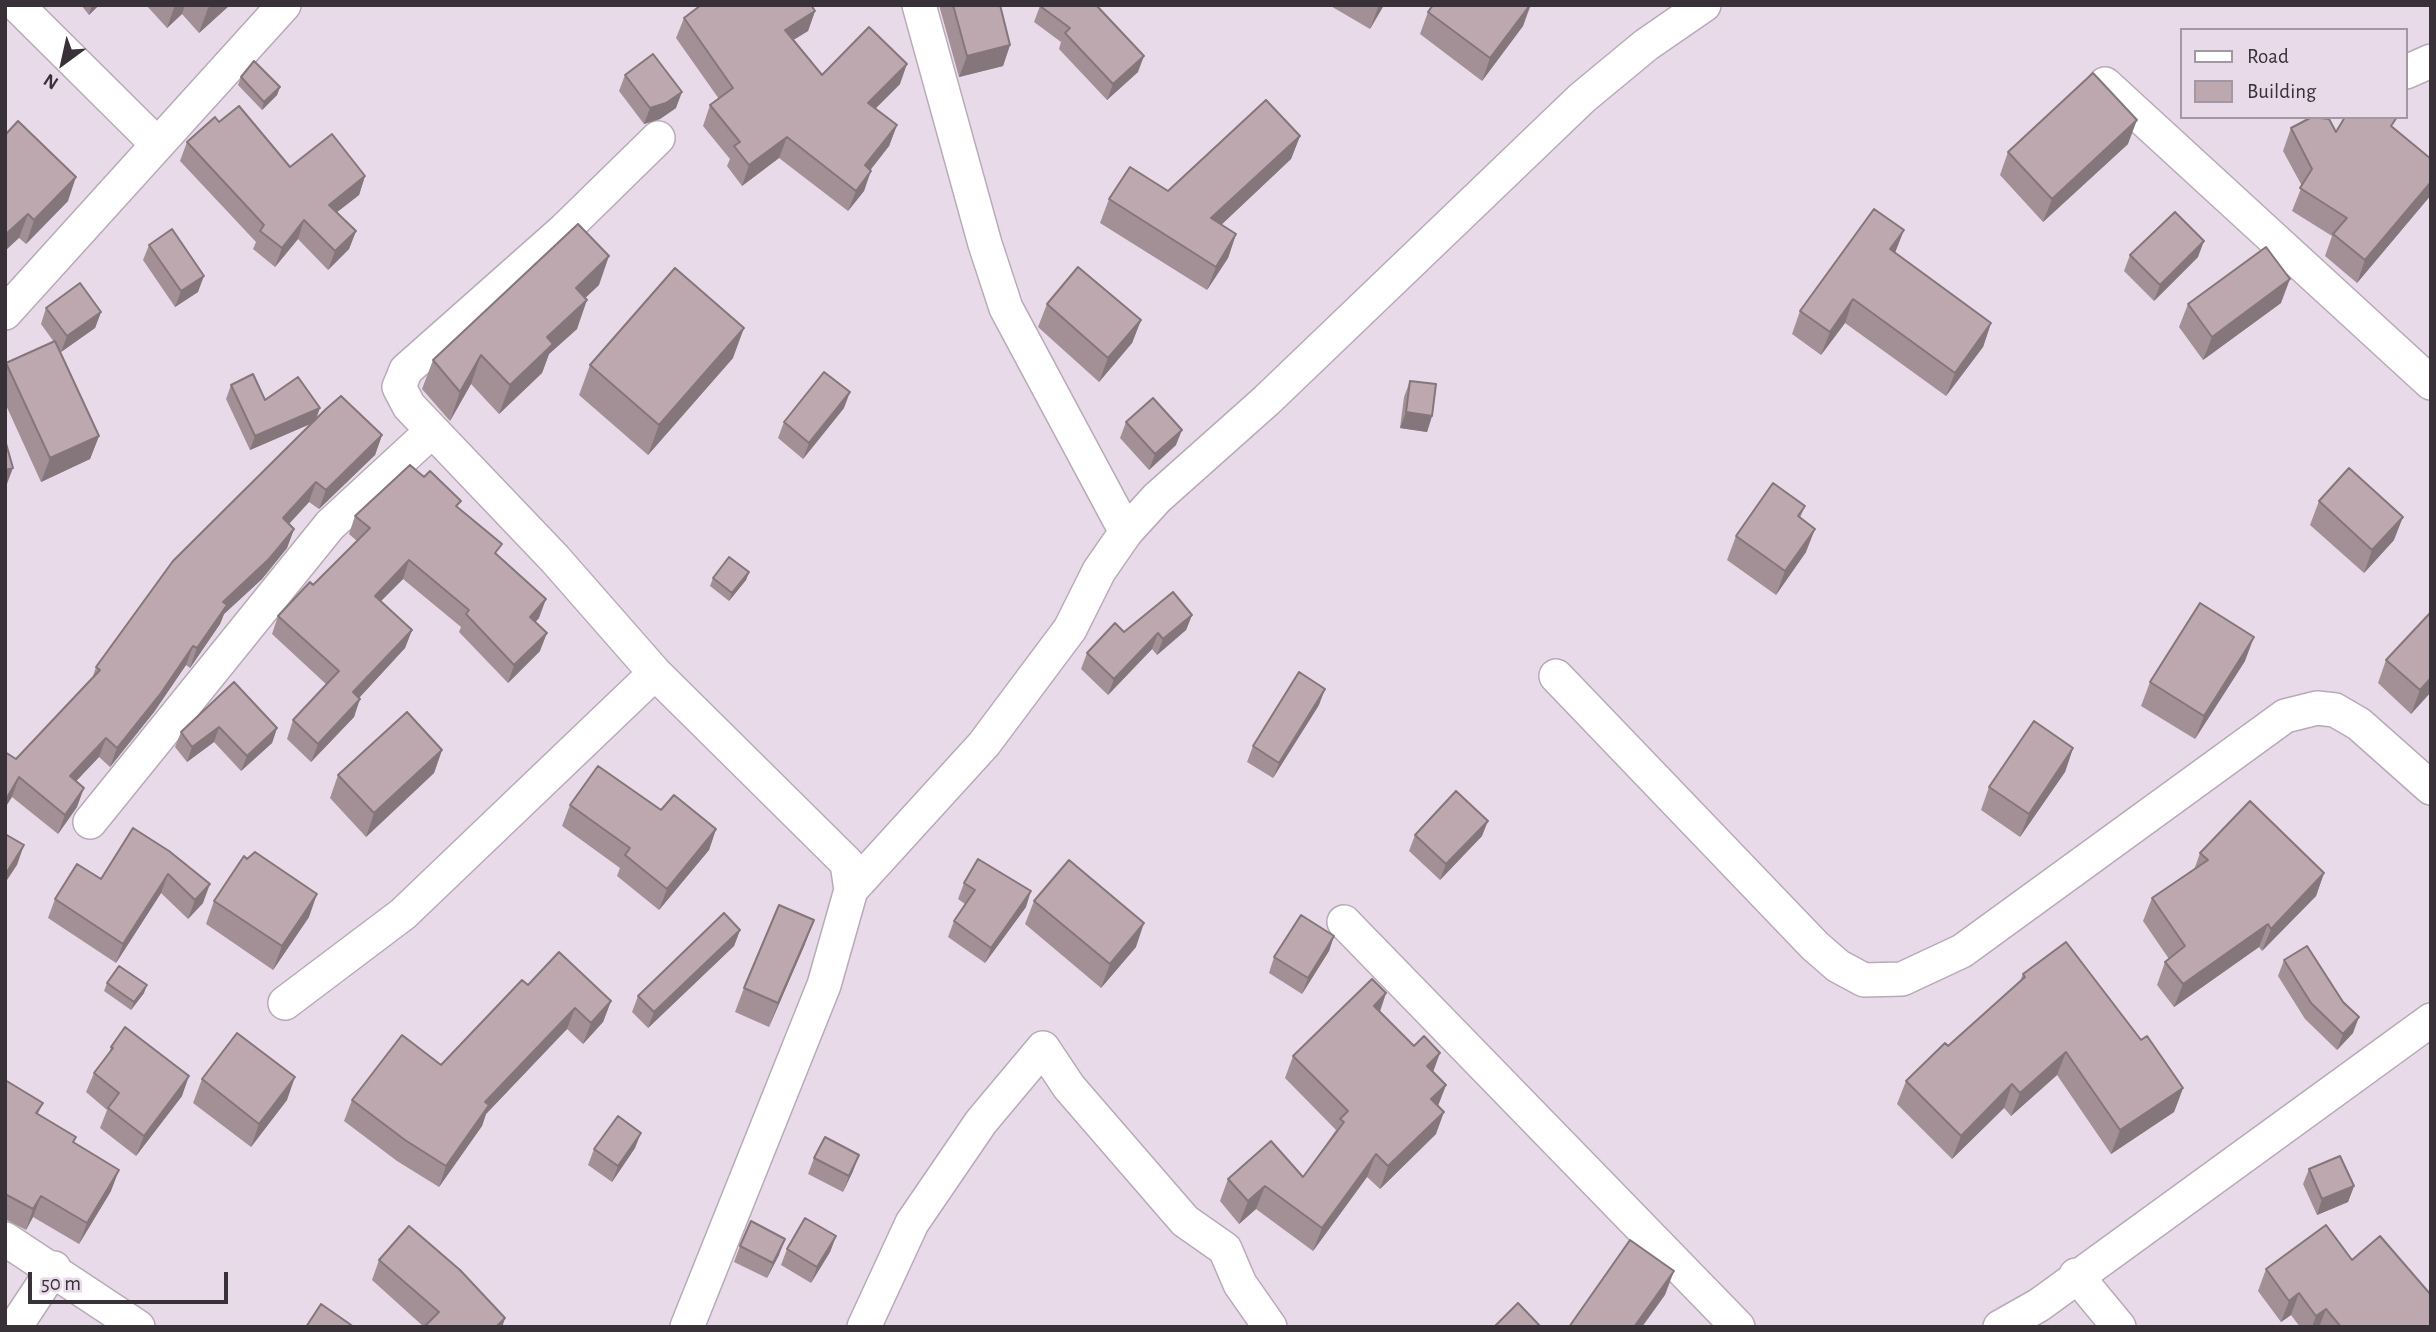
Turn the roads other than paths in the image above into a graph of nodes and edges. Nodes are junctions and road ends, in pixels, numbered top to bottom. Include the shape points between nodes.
1 (17, 5) edge
2 (284, 5) edge
3 (919, 5) edge
4 (1704, 5) edge
5 (2431, 61) edge
6 (2408, 71) edge
7 (2105, 84) edge
8 (658, 138) dead end
9 (157, 144) junction
10 (5, 313) edge
11 (2431, 383) edge
12 (432, 431) junction
13 (1126, 533) junction
14 (655, 673) junction
15 (1556, 676) dead end
16 (2431, 788) edge
17 (90, 822) dead end
18 (850, 890) junction
19 (1344, 922) dead end
20 (285, 1003) dead end
21 (2431, 1020) edge
22 (5, 1239) edge
23 (54, 1268) junction
24 (2076, 1275) junction
25 (15, 1327) edge
26 (138, 1327) edge
27 (687, 1327) edge
28 (864, 1327) edge
29 (1270, 1327) edge
30 (1738, 1327) edge
31 (2000, 1327) edge
32 (2119, 1327) edge

1 - 9 street
2 - 9 street
3 - 13 street via 1006,307
4 - 13 street via 1582,98 1267,400 1157,498
5 - 6 street
7 - 11 street
8 - 12 street via 564,230 406,370 399,387
9 - 10 street
12 - 14 street via 555,559
12 - 17 street via 330,525
13 - 18 street via 1099,571 1070,629 984,744
14 - 18 street via 833,846 847,863
14 - 20 street via 403,914
15 - 16 street via 1815,946 1838,966 1864,979 1883,982 1902,979 1962,951 2285,716 2317,708 2335,710 2359,724
18 - 27 street via 824,985
19 - 30 street
21 - 24 street
22 - 23 street
23 - 25 street
23 - 26 street
24 - 31 street via 2039,1305
24 - 32 street
28 - 29 street via 912,1223 981,1122 1043,1048 1069,1087 1185,1221 1225,1248 1241,1284

